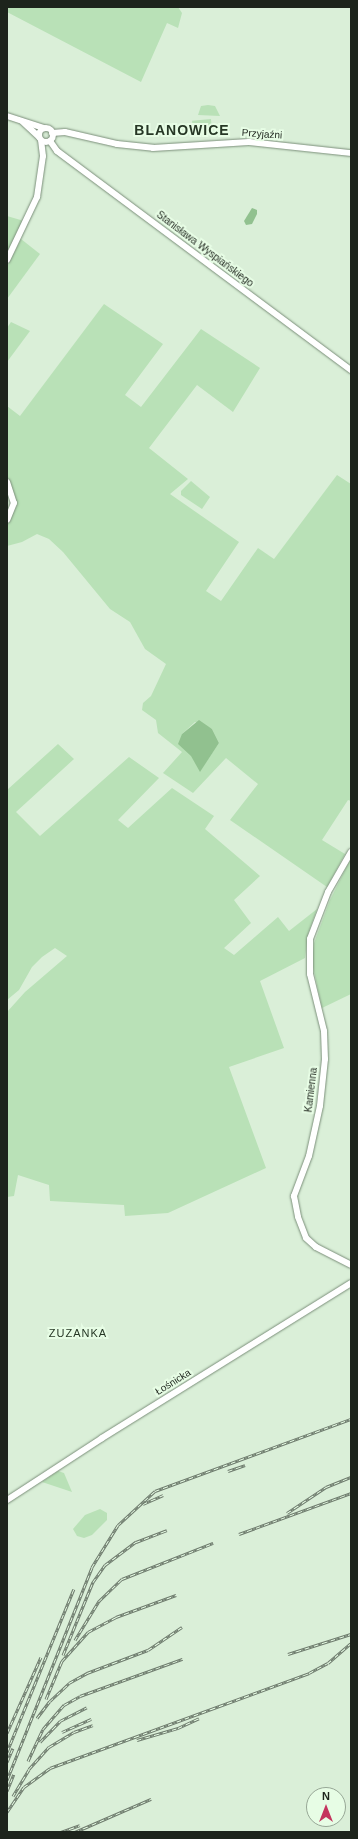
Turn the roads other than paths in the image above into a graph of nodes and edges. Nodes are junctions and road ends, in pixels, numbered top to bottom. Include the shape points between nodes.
1 (7, 116) edge
2 (23, 122) junction
3 (44, 128) junction
4 (52, 133) junction
5 (40, 139) junction
6 (50, 143) junction
7 (351, 153) edge
8 (43, 156) junction
9 (7, 260) edge
10 (351, 370) edge
11 (7, 482) edge
12 (7, 520) edge
13 (351, 852) edge
14 (351, 1265) edge
15 (351, 1283) edge
16 (7, 1500) edge

1 - 2 street
2 - 3 street
2 - 5 street
3 - 4 street
3 - 5 street via 40,132
4 - 6 street
4 - 7 street, Przyjaźni via 65,132 117,144 153,148 249,142
5 - 6 street
5 - 8 street
6 - 8 street
6 - 10 street, Stanisława Wyspiańskiego
8 - 9 street via 37,197
11 - 12 street via 14,503
13 - 14 street, Kamienna via 328,892 312,931 308,956 325,1045 320,1106 309,1156 296,1191 295,1204 306,1238 316,1247
15 - 16 street, Łośnicka

